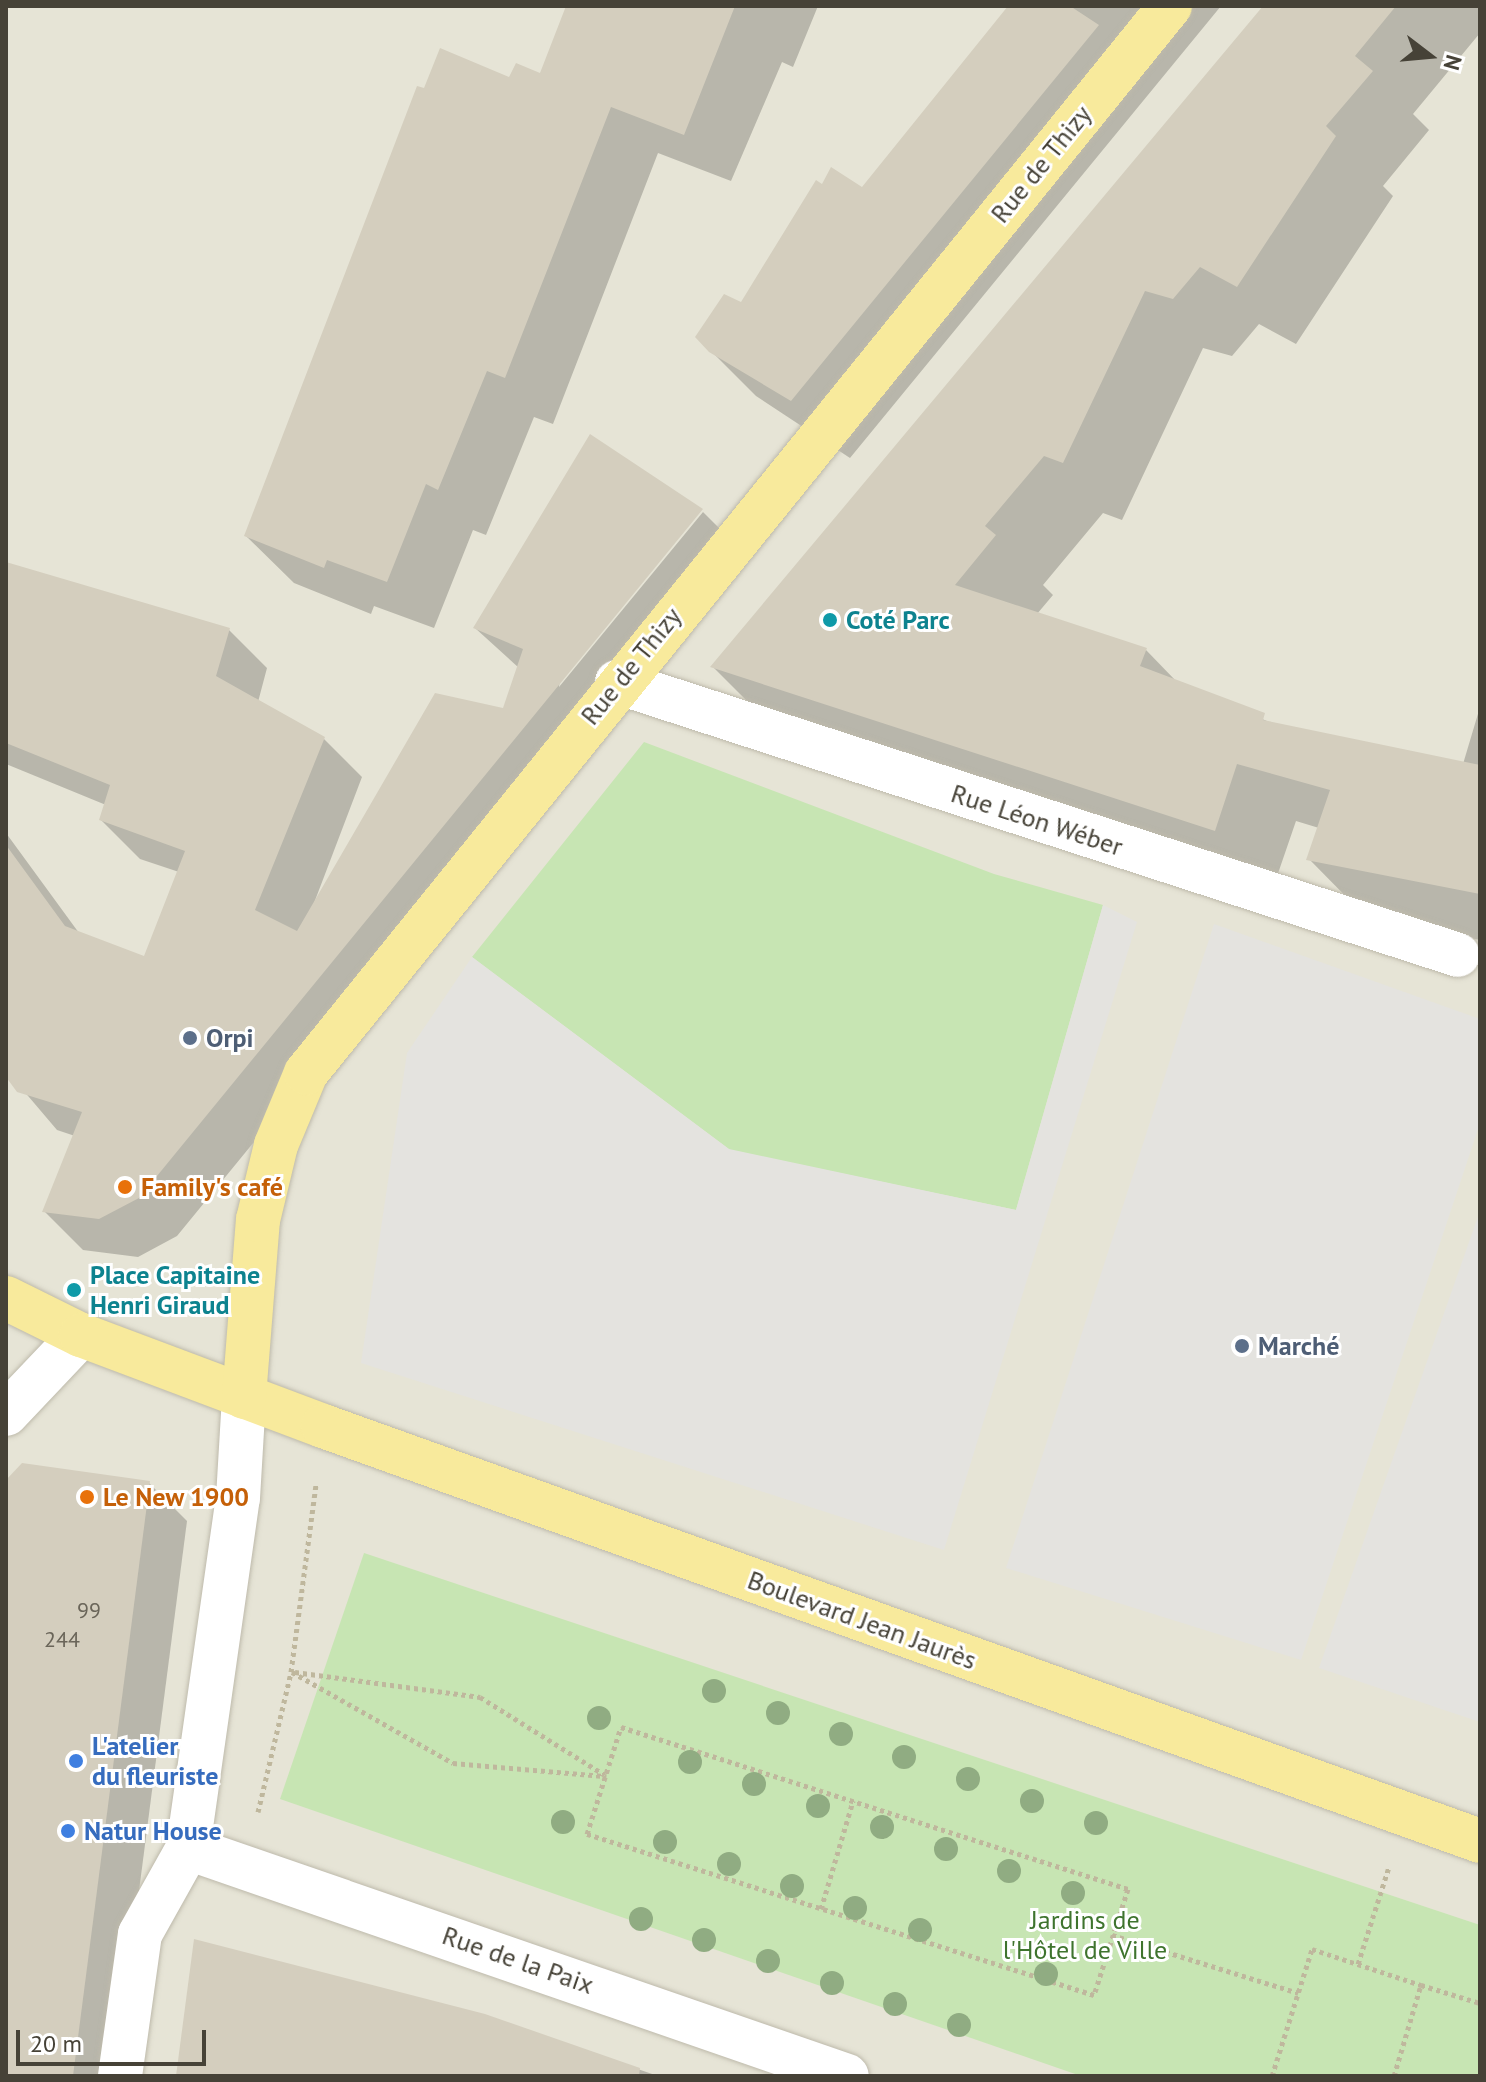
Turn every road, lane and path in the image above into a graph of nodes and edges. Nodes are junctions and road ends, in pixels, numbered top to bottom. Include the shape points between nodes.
1 (1170, 6) edge
2 (617, 682) junction
3 (1458, 955) dead end
4 (6, 1298) edge
5 (81, 1335) junction
6 (244, 1397) junction
7 (6, 1414) edge
8 (323, 1426) junction
9 (291, 1672) junction
10 (606, 1776) junction
11 (853, 1801) junction
12 (1405, 1817) junction
13 (1480, 1841) edge
14 (188, 1848) junction
15 (245, 1863) junction
16 (821, 1909) junction
17 (1112, 1935) junction
18 (1358, 1964) junction
19 (1421, 1985) junction
20 (1298, 1993) junction
21 (1480, 2003) edge
22 (120, 2076) edge
23 (847, 2076) edge
24 (1272, 2076) edge
25 (1394, 2076) edge

1 - 2 main road, Rue de Thizy
2 - 3 street, Rue Léon Wéber
2 - 6 main road, Rue de Thizy via 306,1073 276,1145 258,1220
4 - 5 main road, Boulevard Jean Jaurès
5 - 6 main road, Boulevard Jean Jaurès
5 - 7 street
6 - 8 main road, Boulevard Jean Jaurès
6 - 14 street via 238,1498
8 - 9 path
8 - 12 main road, Boulevard Jean Jaurès
9 - 10 path via 453,1763
9 - 10 path via 480,1697
9 - 15 path
10 - 11 path via 621,1727
10 - 16 path via 587,1834
11 - 16 path
11 - 17 path via 1128,1889
12 - 13 main road, Boulevard Jean Jaurès
12 - 18 path
14 - 15 street, Rue de la Paix
14 - 22 street via 140,1934
15 - 23 street, Rue de la Paix
16 - 17 path via 1094,1995
17 - 20 path
18 - 19 path
18 - 20 path via 1312,1949
19 - 21 path
19 - 25 path
20 - 24 path

